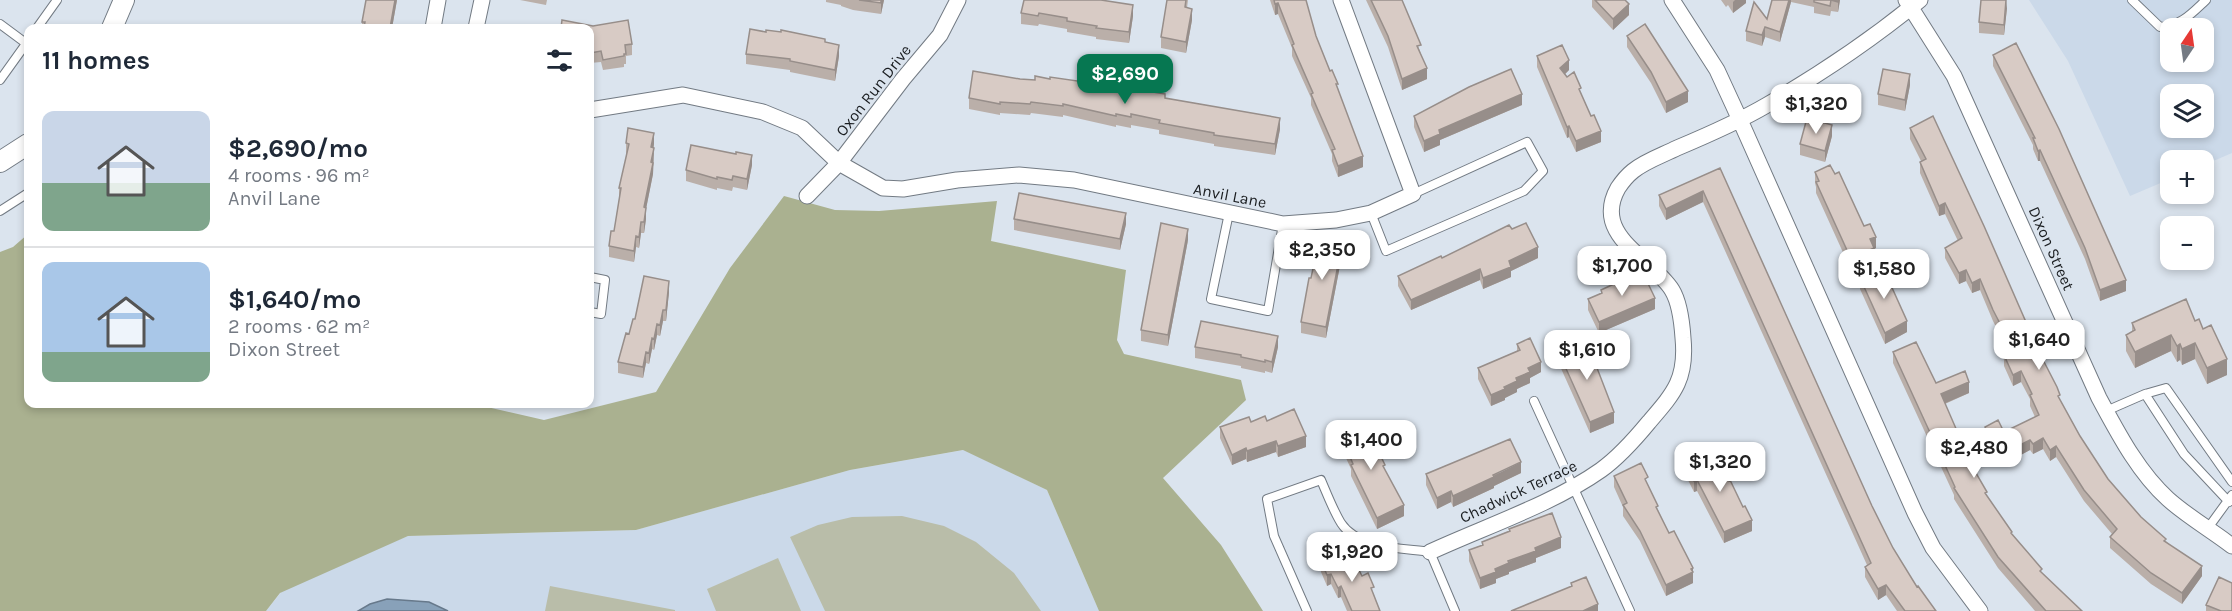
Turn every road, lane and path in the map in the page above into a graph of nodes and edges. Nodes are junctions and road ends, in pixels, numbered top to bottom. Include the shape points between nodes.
1 (57, 0) edge
2 (124, 0) edge
3 (438, 0) edge
4 (482, 0) edge
5 (958, 0) edge
6 (1341, 0) edge
7 (1672, 0) edge
8 (2132, 0) edge
9 (2206, 0) edge
10 (1912, 2) edge
11 (0, 24) edge
12 (40, 24) edge
13 (114, 24) edge
14 (434, 24) edge
15 (477, 24) edge
16 (24, 39) edge
17 (24, 47) edge
18 (0, 80) edge
19 (594, 109) edge
20 (1740, 120) junction
21 (24, 147) edge
22 (0, 162) edge
23 (839, 163) junction
24 (1413, 194) junction
25 (24, 196) edge
26 (807, 196) dead end
27 (0, 211) edge
28 (1229, 213) junction
29 (1371, 213) junction
30 (1283, 224) junction
31 (594, 278) edge
32 (594, 313) edge
33 (2145, 394) junction
34 (1533, 401) dead end
35 (2106, 411) junction
36 (2232, 482) edge
37 (1573, 488) junction
38 (2230, 499) edge
39 (2208, 528) junction
40 (2232, 546) edge
41 (1430, 552) junction
42 (1307, 611) edge
43 (1455, 611) edge
44 (1630, 611) edge
45 (1980, 611) edge

1 - 12 lane
2 - 13 street
3 - 14 street
4 - 15 street
5 - 23 street, Oxon Run Drive via 940,35
6 - 24 street
7 - 20 street via 1717,70
8 - 9 lane via 2160,27 2173,27 2185,20
10 - 20 street, Chadwick Terrace via 1821,71
10 - 35 street, Dixon Street via 1954,76
11 - 16 lane
17 - 18 lane
19 - 23 street, Anvil Lane via 683,95 763,112 802,128
20 - 37 street, Chadwick Terrace via 1633,171 1611,204 1621,240 1673,291 1682,322 1684,362 1672,395 1636,437 1603,469
20 - 45 street via 1915,513 1933,548
21 - 22 street
23 - 26 street, Oxon Run Drive
23 - 28 street, Anvil Lane via 883,188 1019,175 1074,180
24 - 29 street, Anvil Lane
24 - 29 lane via 1527,142 1543,171 1524,191 1386,251
25 - 27 lane
28 - 30 street, Anvil Lane
28 - 30 lane via 1211,299 1268,311
29 - 30 street, Anvil Lane
31 - 32 lane via 605,280 601,314
33 - 35 lane
33 - 36 lane via 2166,388
33 - 38 lane via 2184,454
34 - 37 lane
35 - 39 street, Dixon Street via 2151,480 2168,499
37 - 41 street, Chadwick Terrace
37 - 44 lane
38 - 39 lane
39 - 40 street, Dixon Street
41 - 42 lane via 1375,543 1348,530 1321,480 1267,499 1274,536
41 - 43 lane

